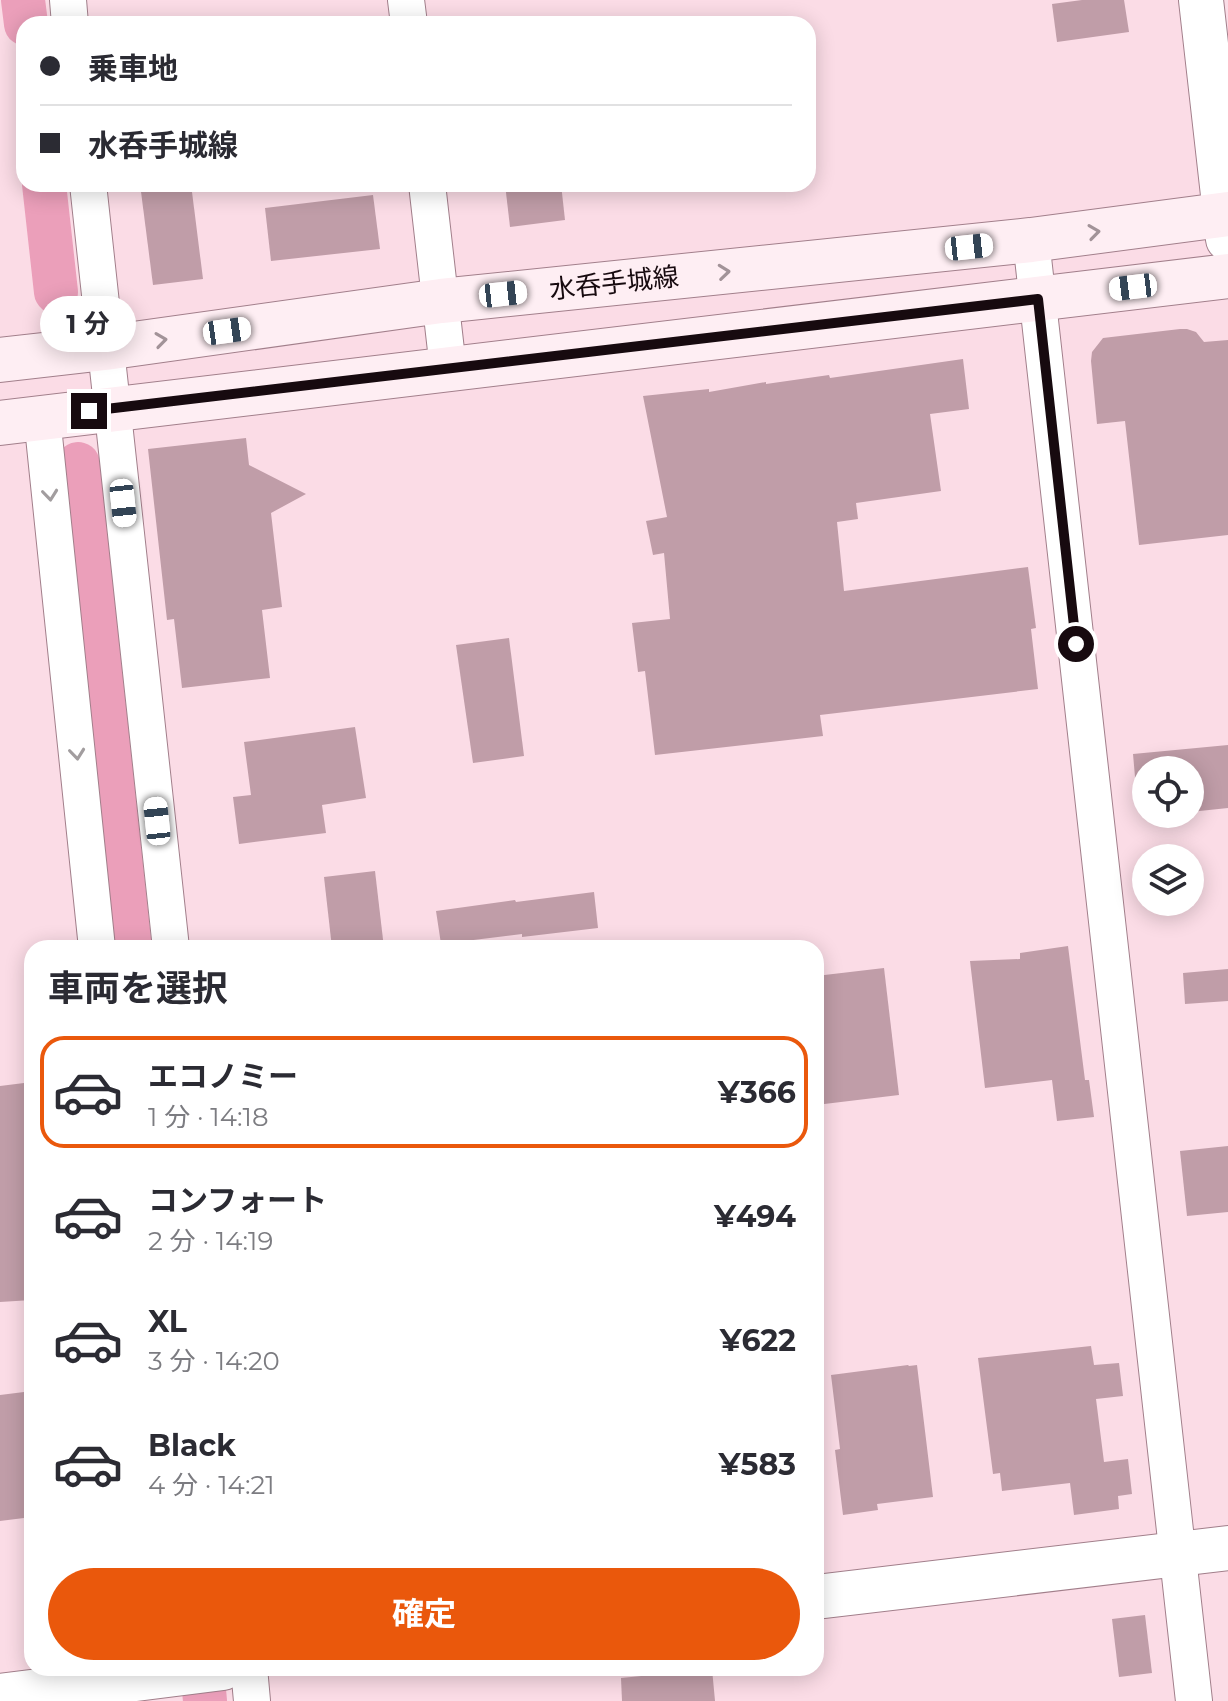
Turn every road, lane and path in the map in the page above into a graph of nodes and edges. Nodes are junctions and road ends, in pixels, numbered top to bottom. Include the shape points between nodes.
1 (1201, 0) edge
2 (89, 192) edge
3 (428, 192) edge
4 (1227, 222) edge
5 (1031, 240) junction
6 (1228, 276) edge
7 (1038, 299) junction
8 (441, 301) junction
9 (105, 348) junction
10 (0, 360) edge
11 (448, 368) junction
12 (113, 408) junction
13 (21, 420) edge
14 (96, 940) edge
15 (170, 940) edge
16 (1228, 1548) edge
17 (1177, 1554) junction
18 (824, 1596) edge
19 (250, 1676) edge
20 (185, 1677) edge
21 (0, 1696) edge
22 (252, 1701) edge
23 (1194, 1701) edge

1 - 4 street
2 - 9 street
3 - 8 street
5 -> 4 main road, 水呑手城線
5 - 7 street
8 -> 5 main road, 水呑手城線
6 - 7 main road
7 - 11 main road
7 - 17 street
9 -> 8 main road, 水呑手城線
8 - 11 street
9 - 10 main road, 水呑手城線
9 - 12 street
11 - 12 main road
12 - 13 main road
12 - 15 street
13 -> 14 street
16 - 17 street
17 - 18 street
17 - 23 street
19 - 22 street
20 - 21 street

